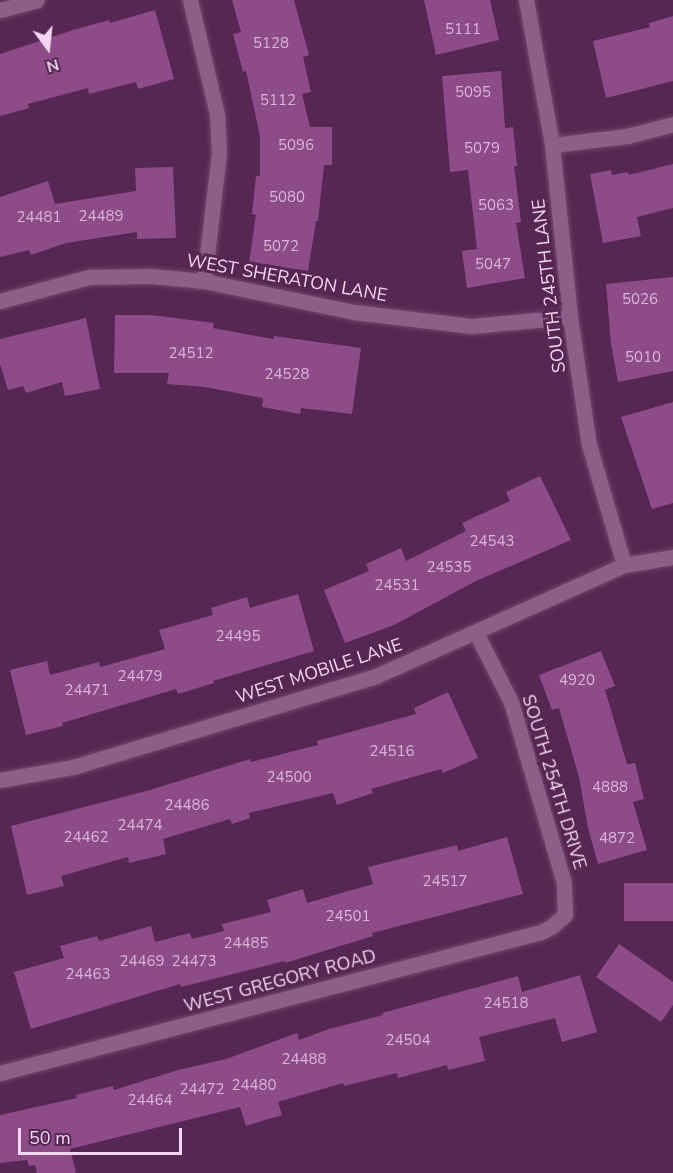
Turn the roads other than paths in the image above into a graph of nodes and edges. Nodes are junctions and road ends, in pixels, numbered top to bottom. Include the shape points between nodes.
1 (37, 0) edge
2 (190, 0) edge
3 (526, 0) edge
4 (0, 10) edge
5 (673, 124) edge
6 (552, 145) junction
7 (204, 280) junction
8 (0, 301) edge
9 (570, 317) junction
10 (673, 557) edge
11 (624, 565) junction
12 (476, 633) junction
13 (0, 780) edge
14 (565, 915) joint
15 (0, 1073) edge

1 - 4 street
2 - 7 street via 217,114 219,153
3 - 6 street, SOUTH 245TH LANE
5 - 6 street via 627,136
6 - 9 street, SOUTH 245TH LANE
7 - 8 street, WEST SHERATON LANE via 89,277
7 - 9 street, WEST SHERATON LANE via 354,312 471,326
9 - 11 street, SOUTH 245TH LANE via 589,445
10 - 11 street, WEST MOBILE LANE
11 - 12 street, WEST MOBILE LANE
12 - 13 street, WEST MOBILE LANE via 376,676 73,766
12 - 14 street, SOUTH 254TH DRIVE via 511,702 564,883
14 - 15 street, WEST GREGORY ROAD via 541,932

